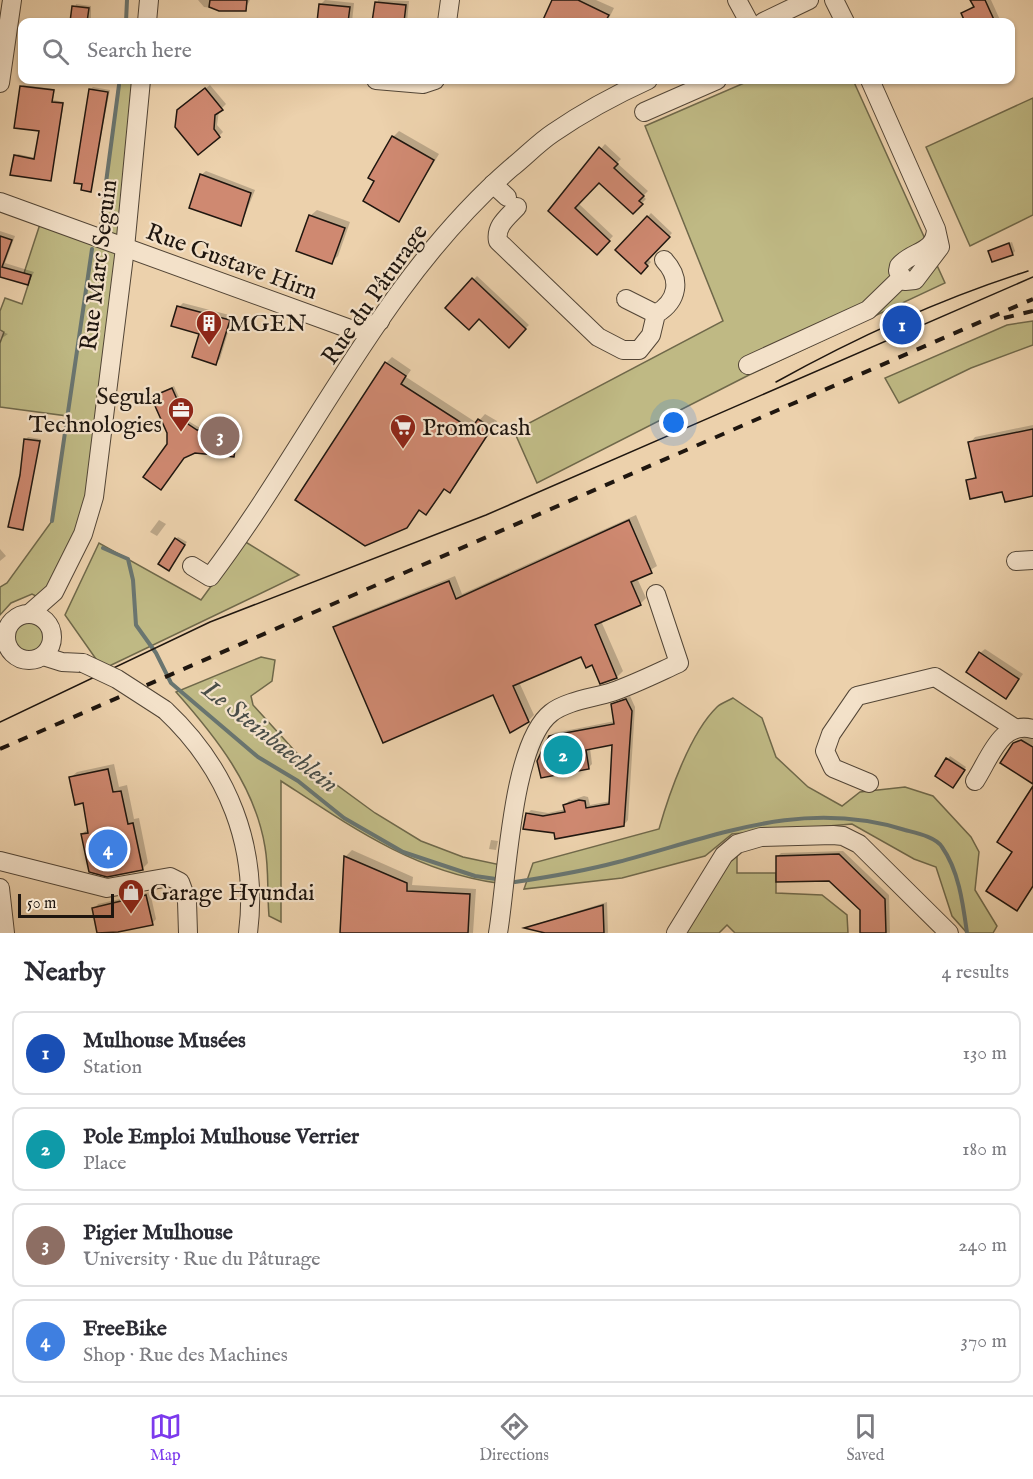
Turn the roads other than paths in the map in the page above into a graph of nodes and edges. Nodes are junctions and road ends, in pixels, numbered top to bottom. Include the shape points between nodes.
1 (12, 0) edge
2 (149, 0) edge
3 (450, 0) edge
4 (737, 0) edge
5 (809, 0) edge
6 (834, 0) edge
7 (147, 18) edge
8 (448, 18) edge
9 (747, 18) edge
10 (771, 18) edge
11 (843, 18) edge
12 (0, 83) edge
13 (141, 84) edge
14 (641, 84) edge
15 (708, 84) edge
16 (872, 84) edge
17 (644, 112) dead end
18 (494, 184) junction
19 (0, 202) edge
20 (126, 248) junction
21 (664, 260) dead end
22 (626, 299) dead end
23 (656, 314) junction
24 (380, 321) junction
25 (350, 329) junction
26 (357, 357) junction
27 (748, 365) dead end
28 (192, 566) dead end
29 (54, 592) junction
30 (656, 594) dead end
31 (29, 614) junction
32 (3, 632) edge
33 (52, 633) junction
34 (8, 656) edge
35 (43, 656) junction
36 (82, 663) junction
37 (1012, 728) junction
38 (1033, 729) edge
39 (975, 781) dead end
40 (869, 783) dead end
41 (0, 861) edge
42 (0, 888) edge
43 (945, 932) edge
44 (5, 933) edge
45 (188, 933) edge
46 (248, 933) edge
47 (498, 933) edge
48 (676, 933) edge

1 - 12 street
2 - 7 street
3 - 8 street
4 - 9 street
5 - 10 street
6 - 11 street
13 - 20 street, Rue Marc Seguin
14 - 18 street, Rue du Pâturage via 552,134
15 - 17 street
16 - 27 street via 936,229 935,238 928,249 899,266 901,278 868,310
18 - 23 street via 512,202 496,234 498,241 598,337 623,350 639,350 651,335
18 - 24 street, Rue du Pâturage via 449,229
19 - 20 street, Rue Gustave Hirn
20 - 25 street, Rue Gustave Hirn
20 - 29 street, Rue Marc Seguin via 94,497 79,543
21 - 23 street via 674,276 675,296
22 - 23 street
24 - 25 street via 364,329
24 - 26 street, Rue du Pâturage
25 - 26 street via 356,339
26 - 28 street, Rue du Pâturage via 237,542 210,577
29 - 31 street, Rue Marc Seguin
29 - 33 street, Rue Marc Seguin
30 - 47 street via 680,663 550,713 536,733 524,759 516,798
31 - 32 street via 15,619
31 - 33 street via 42,618
32 - 34 street
33 - 35 street via 52,644
33 - 36 street
34 - 35 street via 30,661
35 - 36 street
36 - 46 street, bridge via 124,683 165,711 204,753 237,817 250,872
37 - 38 street
37 - 39 street
37 - 40 street via 935,677 857,696 831,734 825,751 833,768
41 - 45 street via 107,888 170,877 180,882 187,901
42 - 44 street
43 - 48 street via 859,844 833,835 761,837 737,844 724,855

